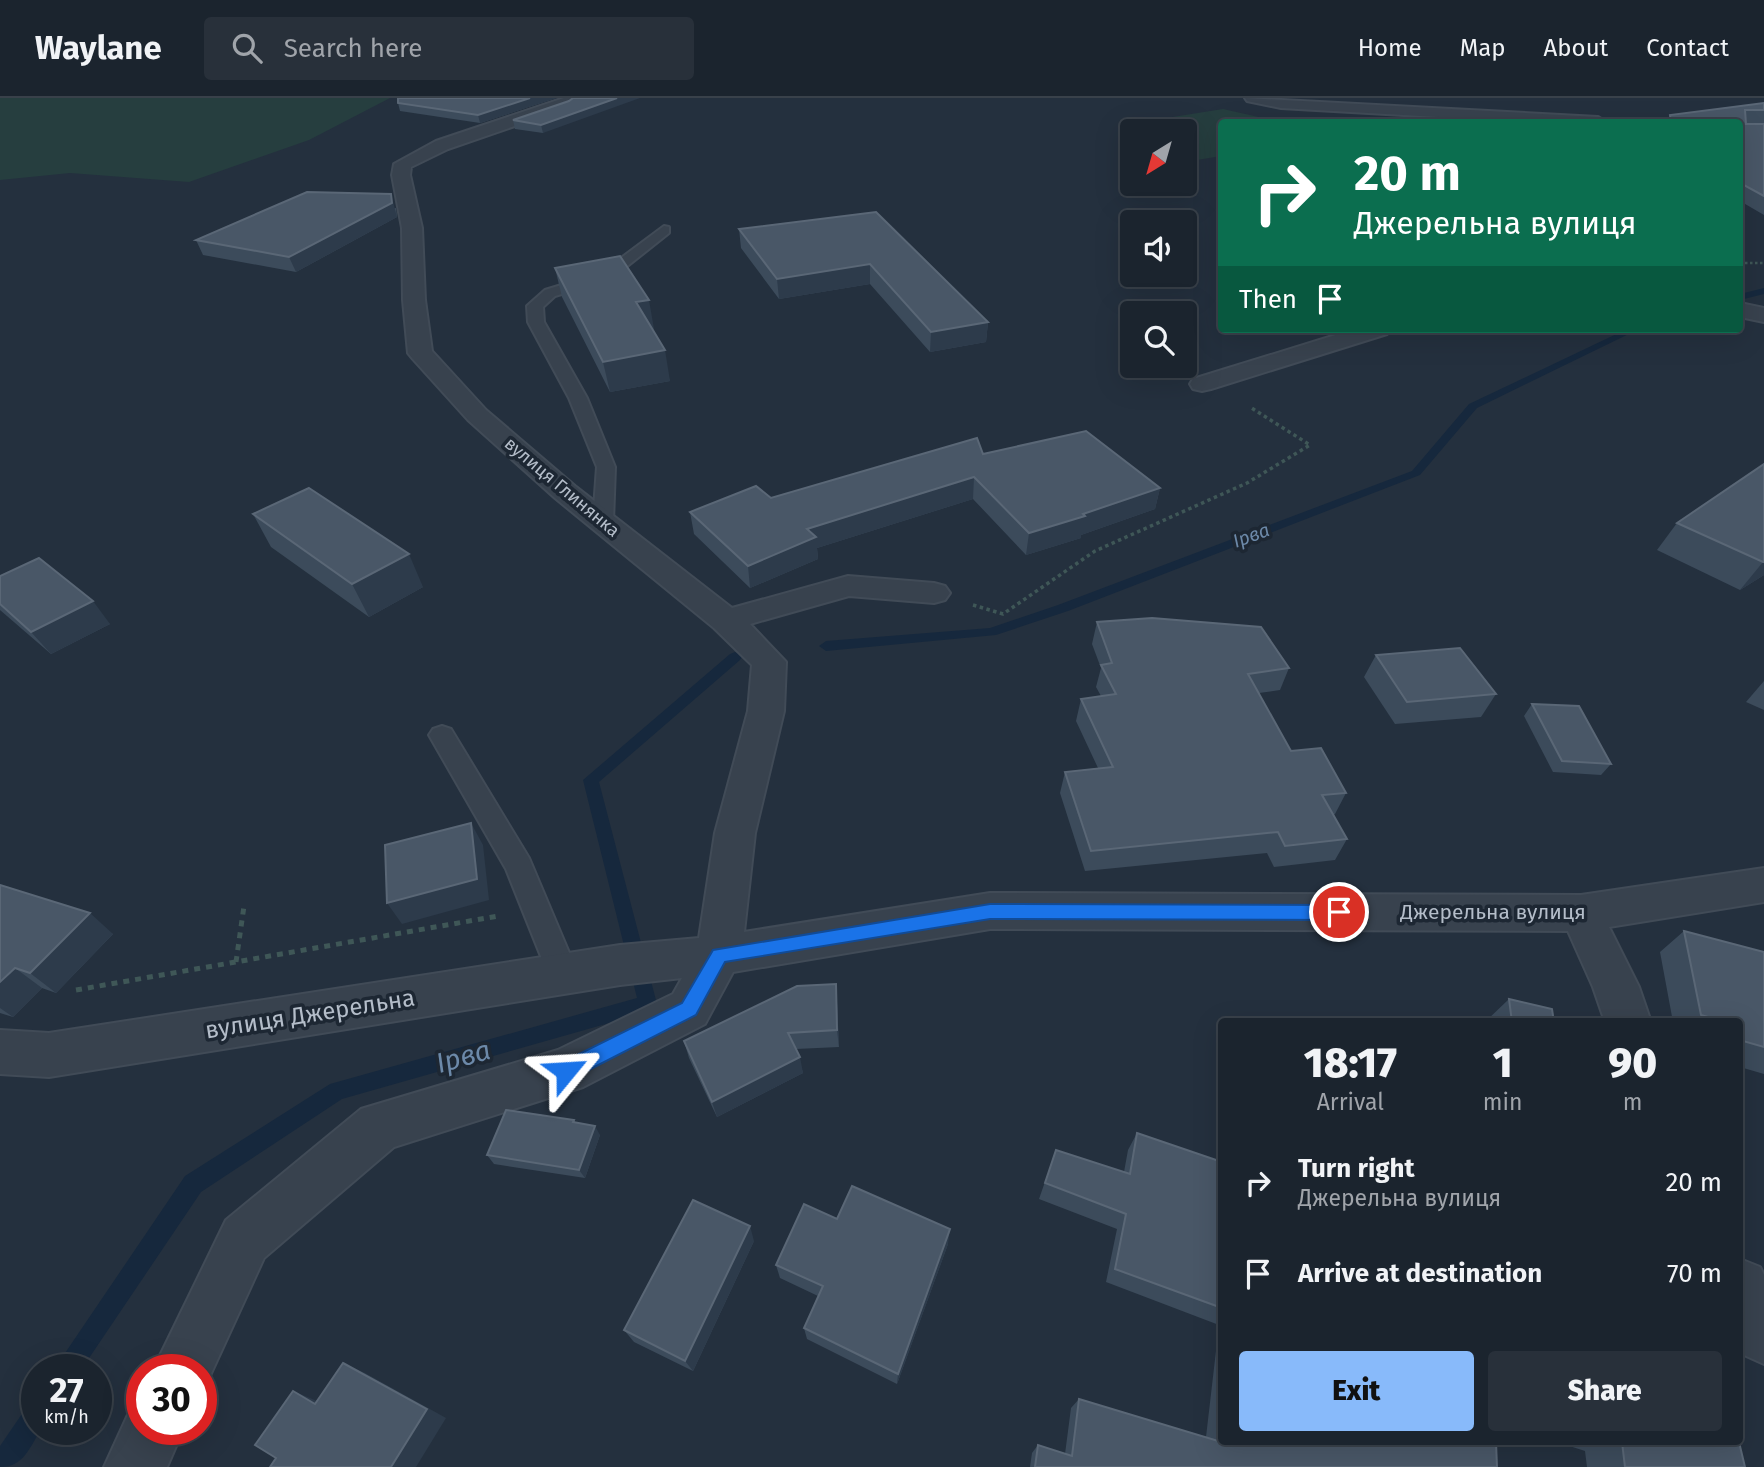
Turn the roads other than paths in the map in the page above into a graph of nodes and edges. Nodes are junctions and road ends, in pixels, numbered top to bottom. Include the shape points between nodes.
1 (574, 98) edge
2 (1252, 98) edge
3 (1556, 119) edge
4 (664, 230) dead end
5 (1743, 311) edge
6 (1764, 315) edge
7 (1366, 333) edge
8 (1202, 384) dead end
9 (603, 522) junction
10 (934, 593) road end
11 (726, 620) junction
12 (442, 736) dead end
13 (1764, 885) edge
14 (1581, 913) junction
15 (699, 958) junction
16 (620, 965) joint
17 (563, 974) junction
18 (1627, 1018) edge
19 (0, 1052) edge
20 (1743, 1293) edge
21 (1764, 1335) edge
22 (190, 1354) edge
23 (146, 1445) edge
24 (135, 1467) edge

1 - 9 street, вулиця Глинянка via 442,145 404,164 401,175 412,228 420,353 477,415
2 - 3 street
4 - 9 lane via 606,276 550,293 535,306 536,322 578,398 606,467
5 - 6 street
7 - 8 street
9 - 11 street, вулиця Глинянка
10 - 11 street via 848,586
11 - 15 street, вулиця Глинянка via 769,662 766,711
12 - 17 lane via 519,866
13 - 14 street, Джерельна вулиця
14 - 15 street, Джерельна вулиця via 990,911
14 - 18 street
15 - 16 street, Джерельна вулиця
15 - 22 street via 689,1009 566,1071 379,1127 245,1240
16 - 17 street, вулиця Джерельна
17 - 19 street, вулиця Джерельна via 49,1055
20 - 21 street
23 - 24 street

